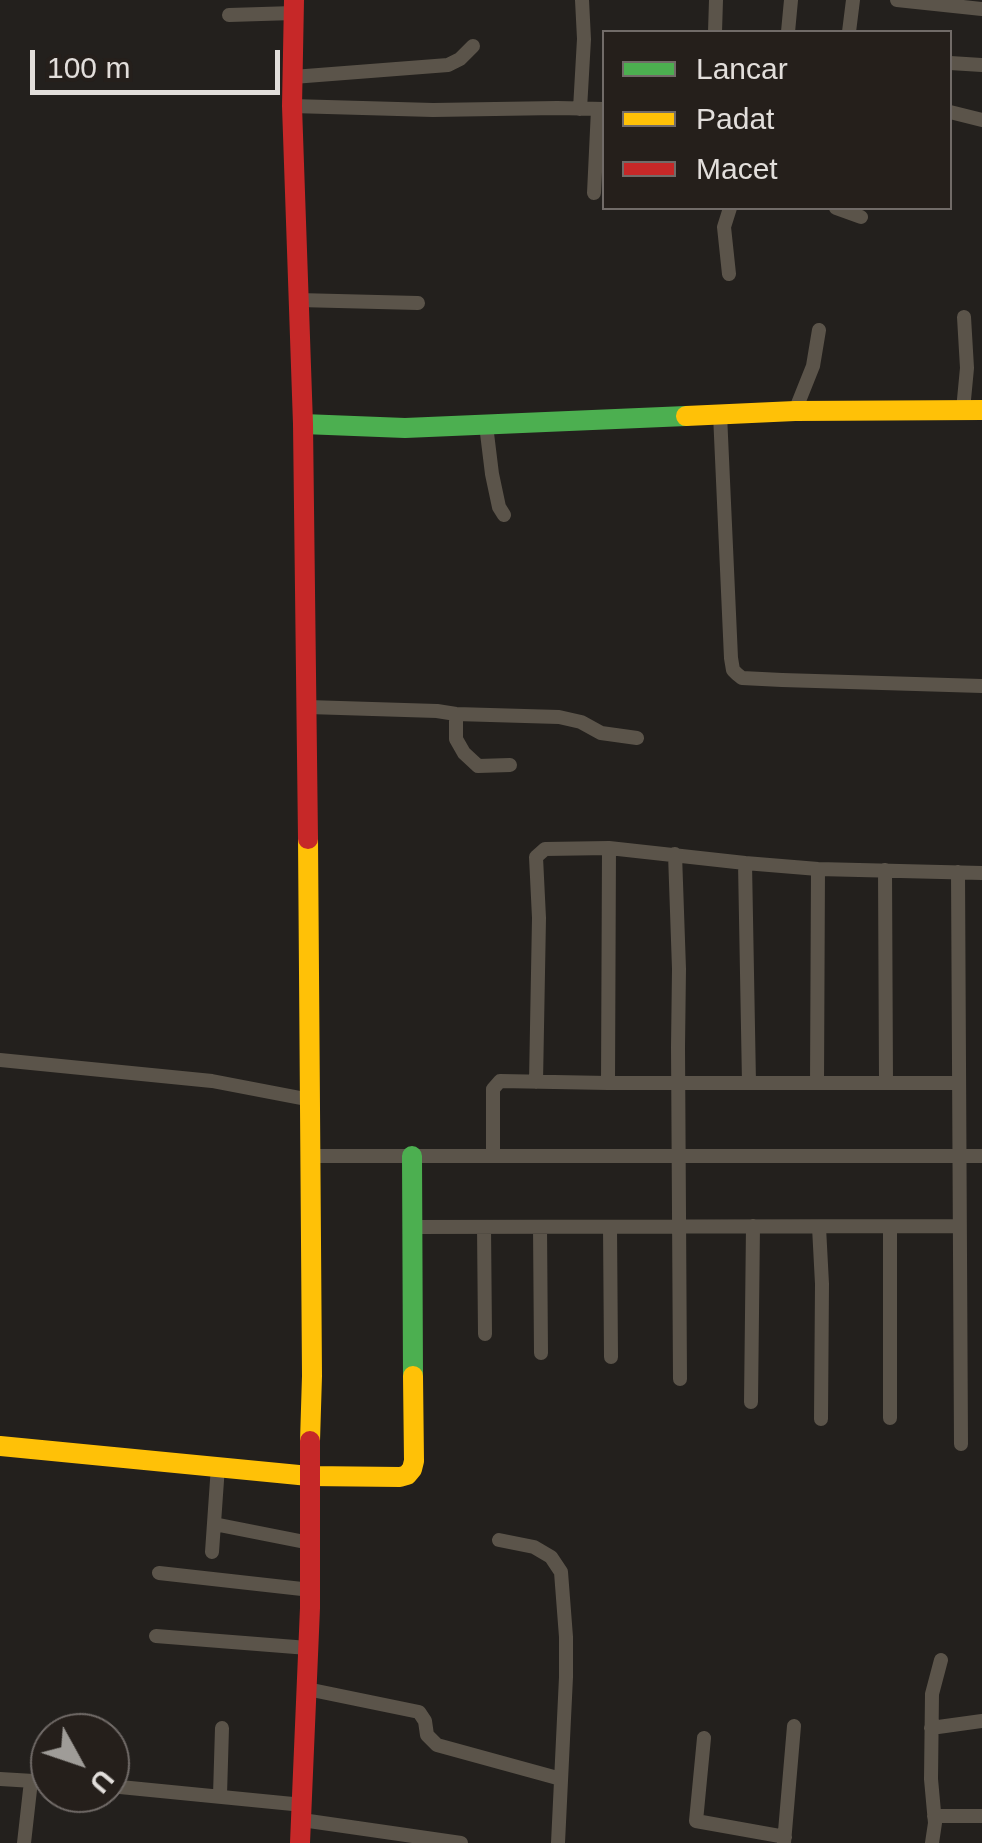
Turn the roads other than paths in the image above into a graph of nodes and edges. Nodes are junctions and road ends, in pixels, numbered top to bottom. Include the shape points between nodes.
1 (582, 0) edge
2 (716, 0) edge
3 (791, 0) edge
4 (853, 0) edge
5 (897, 0) edge
6 (294, 6) edge
7 (982, 9) edge
8 (229, 16) dead end
9 (716, 30) edge
10 (788, 30) edge
11 (848, 30) edge
12 (473, 46) dead end
13 (952, 64) edge
14 (982, 65) edge
15 (294, 77) junction
16 (292, 106) junction
17 (580, 108) junction
18 (601, 109) edge
19 (952, 112) edge
20 (982, 120) edge
21 (594, 193) dead end
22 (729, 210) edge
23 (842, 210) edge
24 (861, 216) dead end
25 (730, 274) dead end
26 (298, 300) junction
27 (418, 302) dead end
28 (964, 318) dead end
29 (818, 330) dead end
30 (972, 410) edge
31 (795, 411) junction
32 (720, 414) junction
33 (302, 424) junction
34 (486, 425) junction
35 (504, 516) dead end
36 (982, 686) edge
37 (308, 707) junction
38 (456, 714) junction
39 (637, 738) dead end
40 (510, 766) dead end
41 (609, 848) junction
42 (675, 854) junction
43 (745, 863) junction
44 (818, 869) junction
45 (886, 870) junction
46 (958, 872) junction
47 (982, 873) edge
48 (0, 1060) edge
49 (536, 1082) junction
50 (886, 1082) junction
51 (608, 1083) junction
52 (678, 1083) junction
53 (749, 1083) junction
54 (817, 1083) junction
55 (959, 1083) junction
56 (311, 1100) junction
57 (680, 1155) junction
58 (311, 1156) junction
59 (412, 1156) junction
60 (493, 1156) junction
61 (959, 1156) junction
62 (982, 1156) edge
63 (540, 1226) junction
64 (752, 1226) junction
65 (959, 1226) junction
66 (412, 1227) junction
67 (484, 1227) junction
68 (610, 1227) junction
69 (819, 1227) junction
70 (890, 1227) junction
71 (679, 1228) junction
72 (485, 1334) dead end
73 (541, 1353) dead end
74 (611, 1357) dead end
75 (680, 1379) dead end
76 (751, 1402) dead end
77 (890, 1418) dead end
78 (821, 1420) dead end
79 (961, 1444) dead end
80 (0, 1446) edge
81 (218, 1466) junction
82 (309, 1476) junction
83 (214, 1524) junction
84 (499, 1540) dead end
85 (310, 1544) junction
86 (212, 1552) dead end
87 (158, 1573) dead end
88 (310, 1590) junction
89 (156, 1636) dead end
90 (308, 1648) junction
91 (941, 1660) dead end
92 (307, 1688) junction
93 (982, 1721) edge
94 (794, 1726) dead end
95 (222, 1728) dead end
96 (931, 1728) junction
97 (704, 1738) dead end
98 (0, 1779) edge
99 (561, 1779) junction
100 (30, 1781) edge
101 (130, 1788) edge
102 (30, 1790) edge
103 (220, 1795) junction
104 (303, 1813) junction
105 (934, 1816) junction
106 (982, 1816) edge
107 (785, 1840) edge
108 (24, 1843) edge
109 (300, 1843) edge
110 (461, 1843) edge
111 (558, 1843) edge
112 (932, 1843) edge

1 - 17 street
2 - 9 street
3 - 10 street
4 - 11 street
5 - 7 street
6 - 8 street
6 - 15 street
12 - 15 street via 448,65
13 - 14 street
15 - 16 street
16 - 17 street
16 - 26 street
17 - 18 street
18 - 21 street
19 - 20 street
22 - 25 street via 724,227
23 - 24 street
26 - 27 street
26 - 33 street
28 - 30 street
29 - 31 street via 813,366
30 - 31 street
31 - 32 street
32 - 34 street
32 - 36 street via 733,670 742,678
33 - 34 street
33 - 37 street
34 - 35 street
37 - 38 street
37 - 56 street
38 - 39 street via 559,716 601,734
38 - 40 street via 456,738 478,766
41 - 42 street
41 - 49 street via 545,849 536,857
41 - 51 street
42 - 43 street
42 - 52 street
43 - 44 street
43 - 53 street
44 - 45 street
44 - 54 street
45 - 46 street
45 - 50 street
46 - 47 street
46 - 55 street
48 - 56 street via 212,1081
49 - 51 street
49 - 60 street via 495,1083
50 - 54 street
50 - 55 street
51 - 52 street
52 - 53 street
52 - 57 street
53 - 54 street
55 - 61 street
56 - 58 street
57 - 60 street
57 - 61 street
57 - 71 street
58 - 59 street
58 - 82 street
59 - 60 street
59 - 66 street
61 - 62 street
61 - 65 street
63 - 67 street
63 - 68 street
63 - 73 street
64 - 69 street
64 - 71 street
64 - 76 street
65 - 70 street
65 - 79 street
66 - 67 street
66 - 82 street via 412,1468 400,1477
67 - 72 street
68 - 71 street
68 - 74 street
69 - 70 street
69 - 78 street
70 - 77 street
71 - 75 street
80 - 81 street
81 - 82 street
81 - 83 street
82 - 85 street
83 - 85 street
83 - 86 street
84 - 99 street via 534,1546 561,1572
85 - 88 street
87 - 88 street
88 - 90 street
89 - 90 street
90 - 92 street
91 - 96 street
92 - 99 street via 418,1712 437,1745
92 - 104 street
93 - 96 street
94 - 107 street
95 - 103 street
96 - 105 street
97 - 107 street via 696,1820
98 - 100 street
99 - 111 street
101 - 103 street
102 - 108 street
103 - 104 street
104 - 109 street
104 - 110 street
105 - 106 street
105 - 112 street

